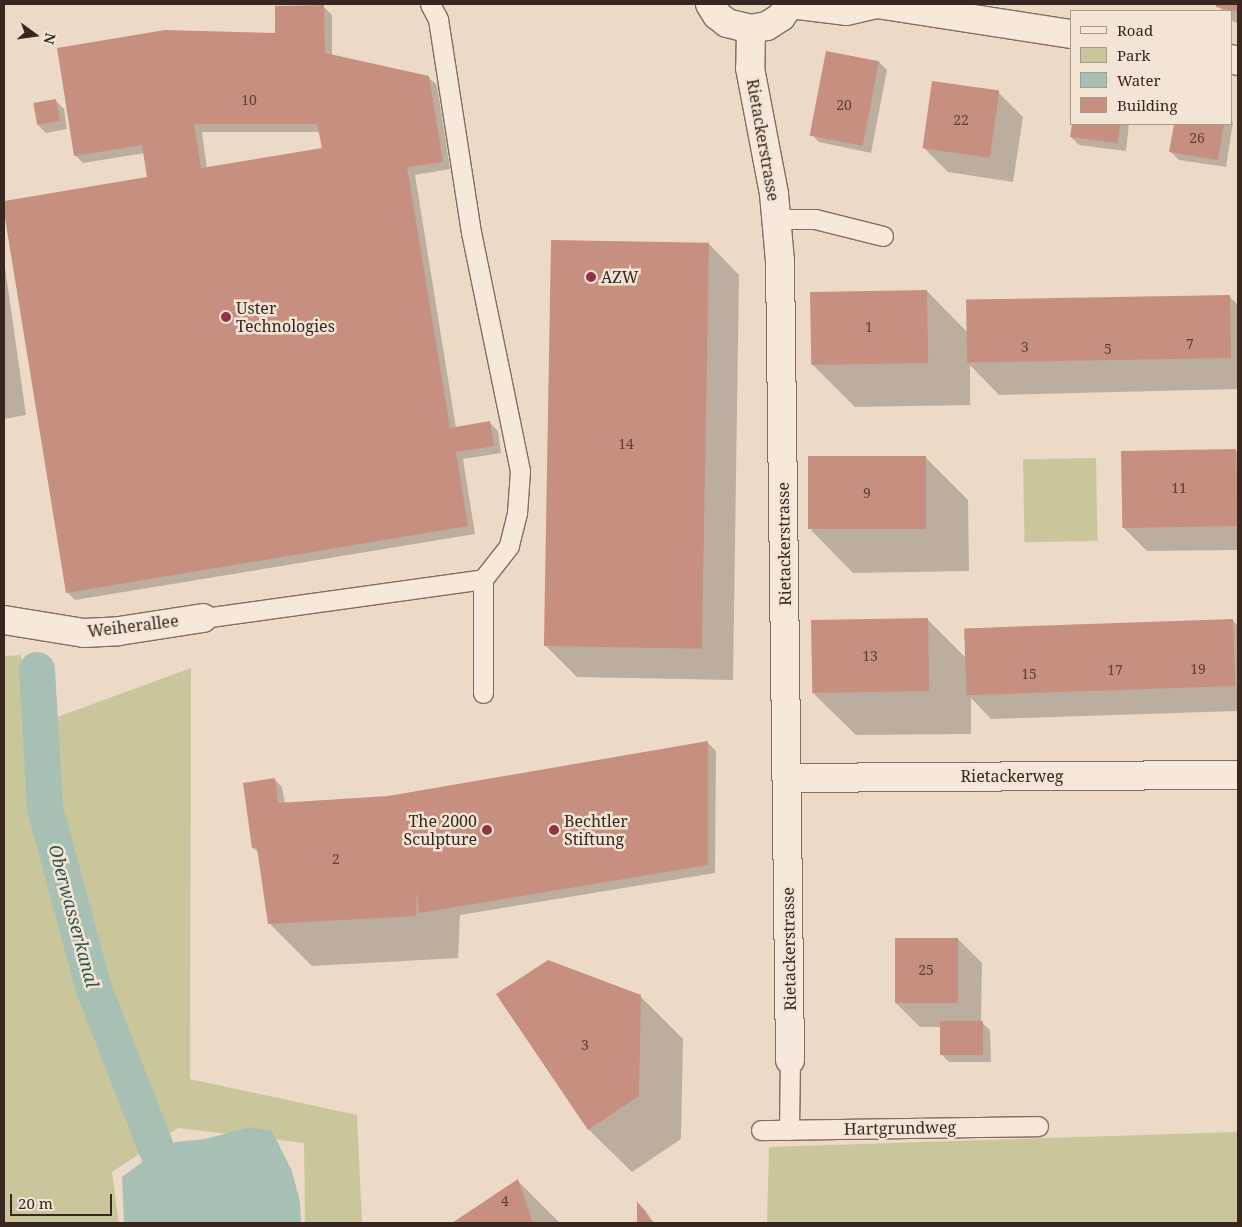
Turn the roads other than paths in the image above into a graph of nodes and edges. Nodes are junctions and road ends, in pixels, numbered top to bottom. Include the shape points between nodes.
1 (430, 4) edge
2 (710, 4) edge
3 (790, 4) edge
4 (877, 4) edge
5 (751, 29) junction
6 (1070, 34) edge
7 (776, 219) junction
8 (883, 236) dead end
9 (483, 579) junction
10 (203, 618) joint
11 (4, 620) edge
12 (483, 693) dead end
13 (1238, 775) edge
14 (787, 778) junction
15 (790, 1060) joint
16 (1038, 1126) dead end
17 (761, 1130) dead end
18 (790, 1130) junction

1 - 9 lane via 438,19 471,232 520,471 517,513 509,546
2 - 5 street via 727,23
3 - 4 street via 846,11
3 - 5 street via 780,18 767,26
4 - 6 street
5 - 7 street, Rietackerstrasse via 750,68
7 - 8 lane via 815,219
7 - 14 street, Rietackerstrasse via 780,261
9 - 10 lane
9 - 12 lane
10 - 11 street, Weiherallee via 84,633
13 - 14 street, Rietackerweg
14 - 15 street, Rietackerstrasse
15 - 18 lane
16 - 18 lane, Hartgrundweg
17 - 18 lane, Hartgrundweg

